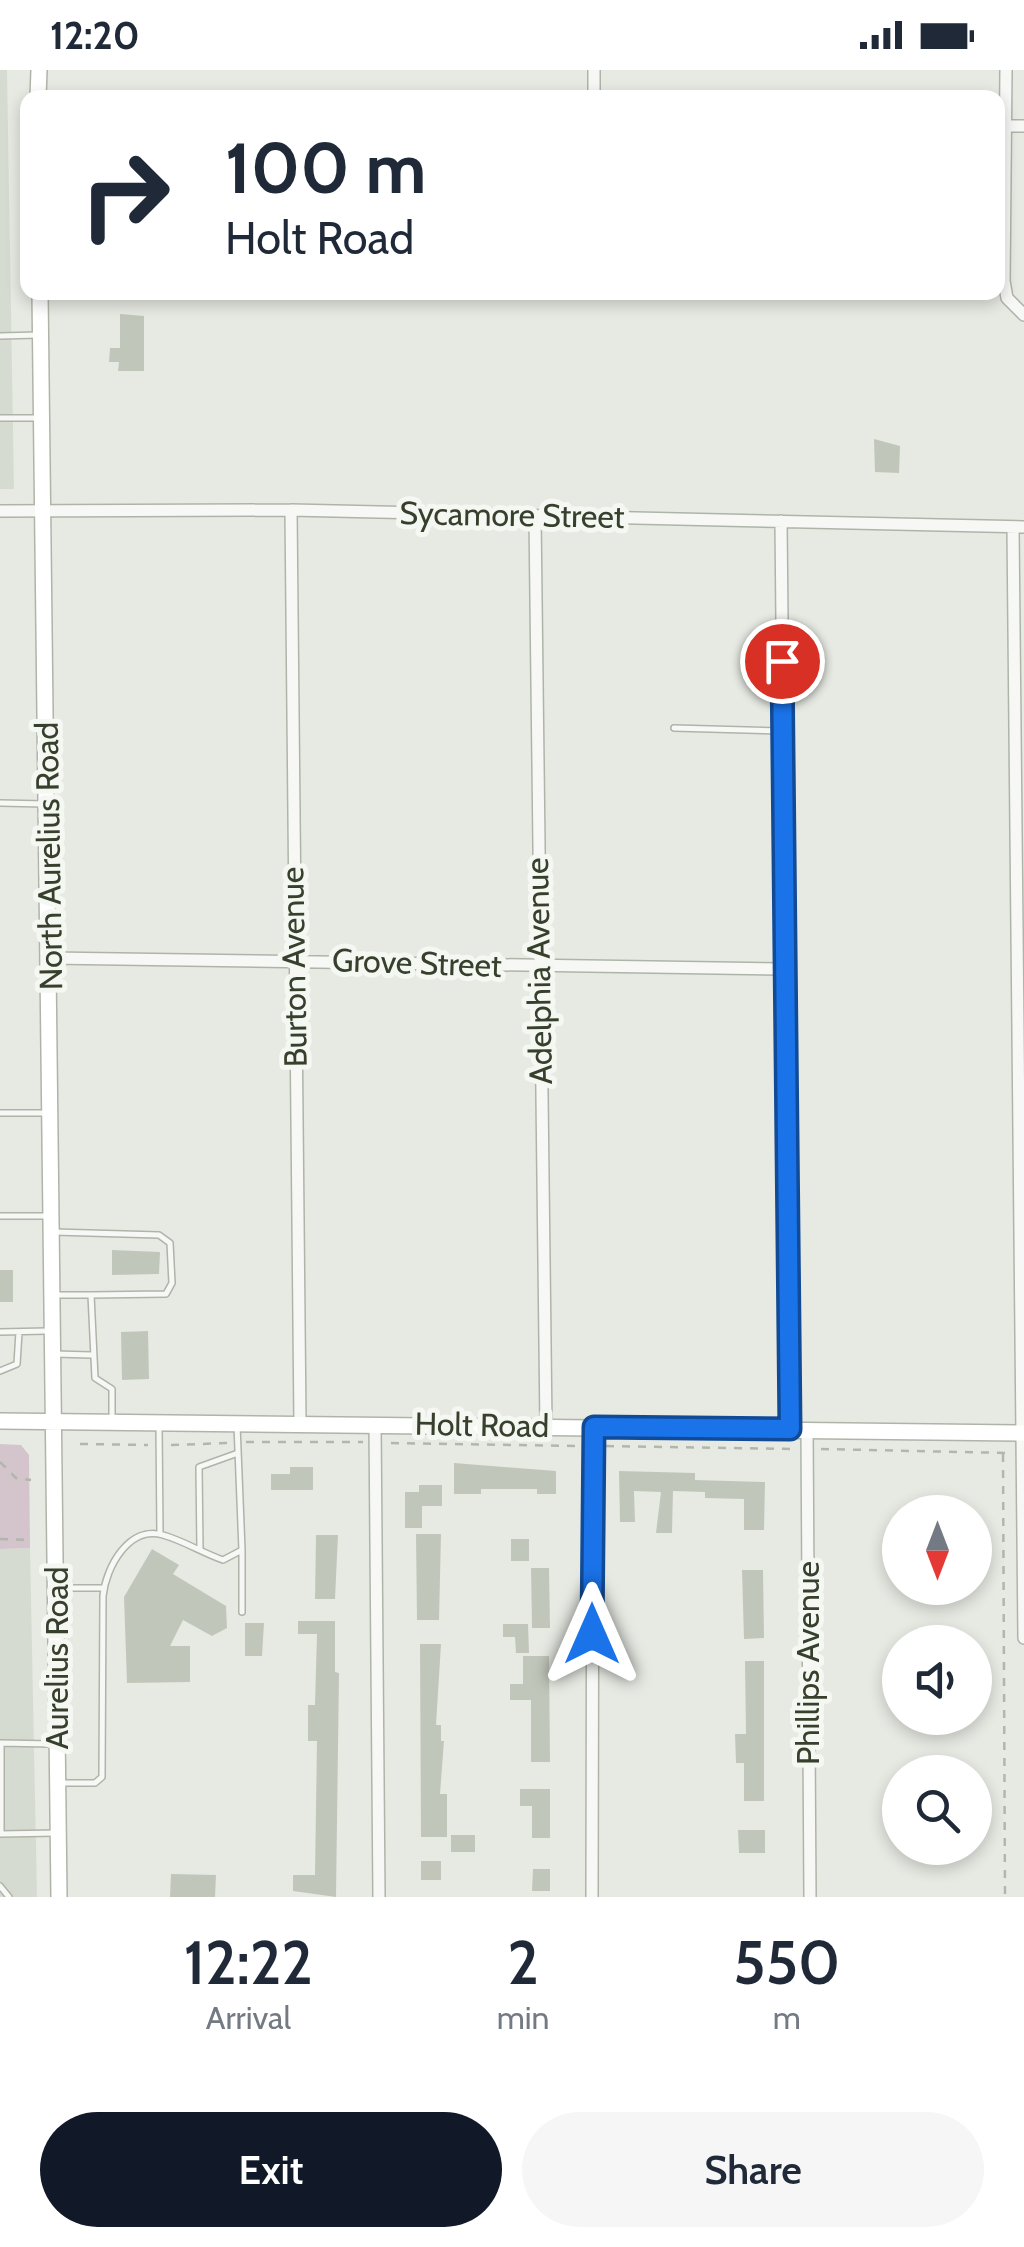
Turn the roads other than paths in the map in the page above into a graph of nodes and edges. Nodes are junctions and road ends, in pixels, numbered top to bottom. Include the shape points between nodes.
1 (1006, 70) edge
2 (1006, 126) junction
3 (1024, 126) edge
4 (1005, 204) edge
5 (1005, 283) edge
6 (40, 300) edge
7 (1019, 312) edge
8 (41, 335) junction
9 (0, 336) edge
10 (0, 418) edge
11 (42, 418) junction
12 (292, 510) junction
13 (0, 511) edge
14 (43, 511) junction
15 (535, 516) junction
16 (781, 521) junction
17 (1018, 527) edge
18 (674, 728) dead end
19 (782, 731) junction
20 (0, 802) edge
21 (48, 804) junction
22 (50, 958) junction
23 (294, 960) junction
24 (538, 966) junction
25 (784, 969) junction
26 (0, 1113) edge
27 (52, 1113) junction
28 (0, 1216) edge
29 (53, 1224) junction
30 (54, 1295) junction
31 (91, 1295) junction
32 (54, 1331) junction
33 (0, 1332) edge
34 (19, 1332) junction
35 (55, 1354) junction
36 (92, 1355) junction
37 (0, 1372) edge
38 (56, 1419) junction
39 (112, 1420) junction
40 (158, 1420) junction
41 (0, 1421) edge
42 (237, 1422) junction
43 (300, 1423) junction
44 (375, 1424) junction
45 (546, 1426) junction
46 (594, 1427) junction
47 (799, 1429) junction
48 (1024, 1434) edge
49 (238, 1453) junction
50 (1024, 1453) edge
51 (1024, 1475) edge
52 (160, 1534) junction
53 (200, 1550) junction
54 (242, 1550) junction
55 (57, 1588) junction
56 (104, 1588) junction
57 (242, 1612) dead end
58 (1024, 1638) edge
59 (0, 1744) edge
60 (58, 1744) junction
61 (58, 1784) junction
62 (58, 1833) junction
63 (0, 1834) edge
64 (0, 1886) edge
65 (9, 1897) edge
66 (58, 1897) edge
67 (379, 1897) edge
68 (592, 1897) edge
69 (810, 1897) edge

1 - 2 street
2 - 3 street
2 - 4 street
5 - 7 street
6 - 8 street, North Aurelius Road
8 - 9 lane
8 - 11 street, North Aurelius Road
10 - 11 lane
11 - 14 street, North Aurelius Road
12 - 14 street, Sycamore Street
12 - 15 street, Sycamore Street
12 - 23 street, Burton Avenue
13 - 14 street, Sycamore Street
14 - 21 street, North Aurelius Road
15 - 16 street, Sycamore Street
15 - 24 street, Adelphia Avenue
16 - 17 street, Sycamore Street
16 - 19 street, Phillips Avenue
17 - 48 street
18 - 19 lane
19 - 25 street, Phillips Avenue
20 - 21 lane
21 - 22 street, North Aurelius Road
22 - 23 street, Grove Street
22 - 27 street, North Aurelius Road
23 - 24 street, Grove Street
23 - 43 street, Burton Avenue
24 - 25 street, Grove Street
24 - 45 street, Adelphia Avenue
25 - 47 street, Phillips Avenue
26 - 27 lane
27 - 29 street, North Aurelius Road
28 - 29 lane
29 - 30 street, North Aurelius Road
29 - 31 lane via 165,1238 172,1248 172,1283 161,1295
30 - 31 lane
30 - 32 street, North Aurelius Road
31 - 36 lane
32 - 34 lane
32 - 35 street, North Aurelius Road
33 - 34 lane
34 - 37 lane via 17,1364
35 - 36 lane
35 - 38 street, North Aurelius Road
36 - 39 lane via 95,1378 112,1389
38 - 39 street, Holt Road
38 - 41 street, Holt Road
38 - 55 street, Aurelius Road
39 - 40 street, Holt Road
40 - 42 street, Holt Road
40 - 52 lane
42 - 43 street, Holt Road
42 - 49 lane
43 - 44 street, Holt Road
44 - 45 street, Holt Road
44 - 67 street
45 - 46 street, Holt Road
46 - 47 street, Holt Road
46 - 68 street
47 - 48 street, Holt Road
47 - 69 street, Phillips Avenue via 808,1449
48 - 50 street
49 - 53 lane via 200,1467
49 - 54 lane
50 - 51 street
51 - 58 street
52 - 53 lane
52 - 56 lane via 127,1545
53 - 54 lane via 224,1560
54 - 57 lane
55 - 56 lane
55 - 60 street, Aurelius Road
56 - 61 lane via 102,1777
59 - 60 lane
59 - 63 lane
60 - 61 street, Aurelius Road
61 - 62 street, Aurelius Road
62 - 63 lane
62 - 66 street, Aurelius Road
64 - 65 lane

